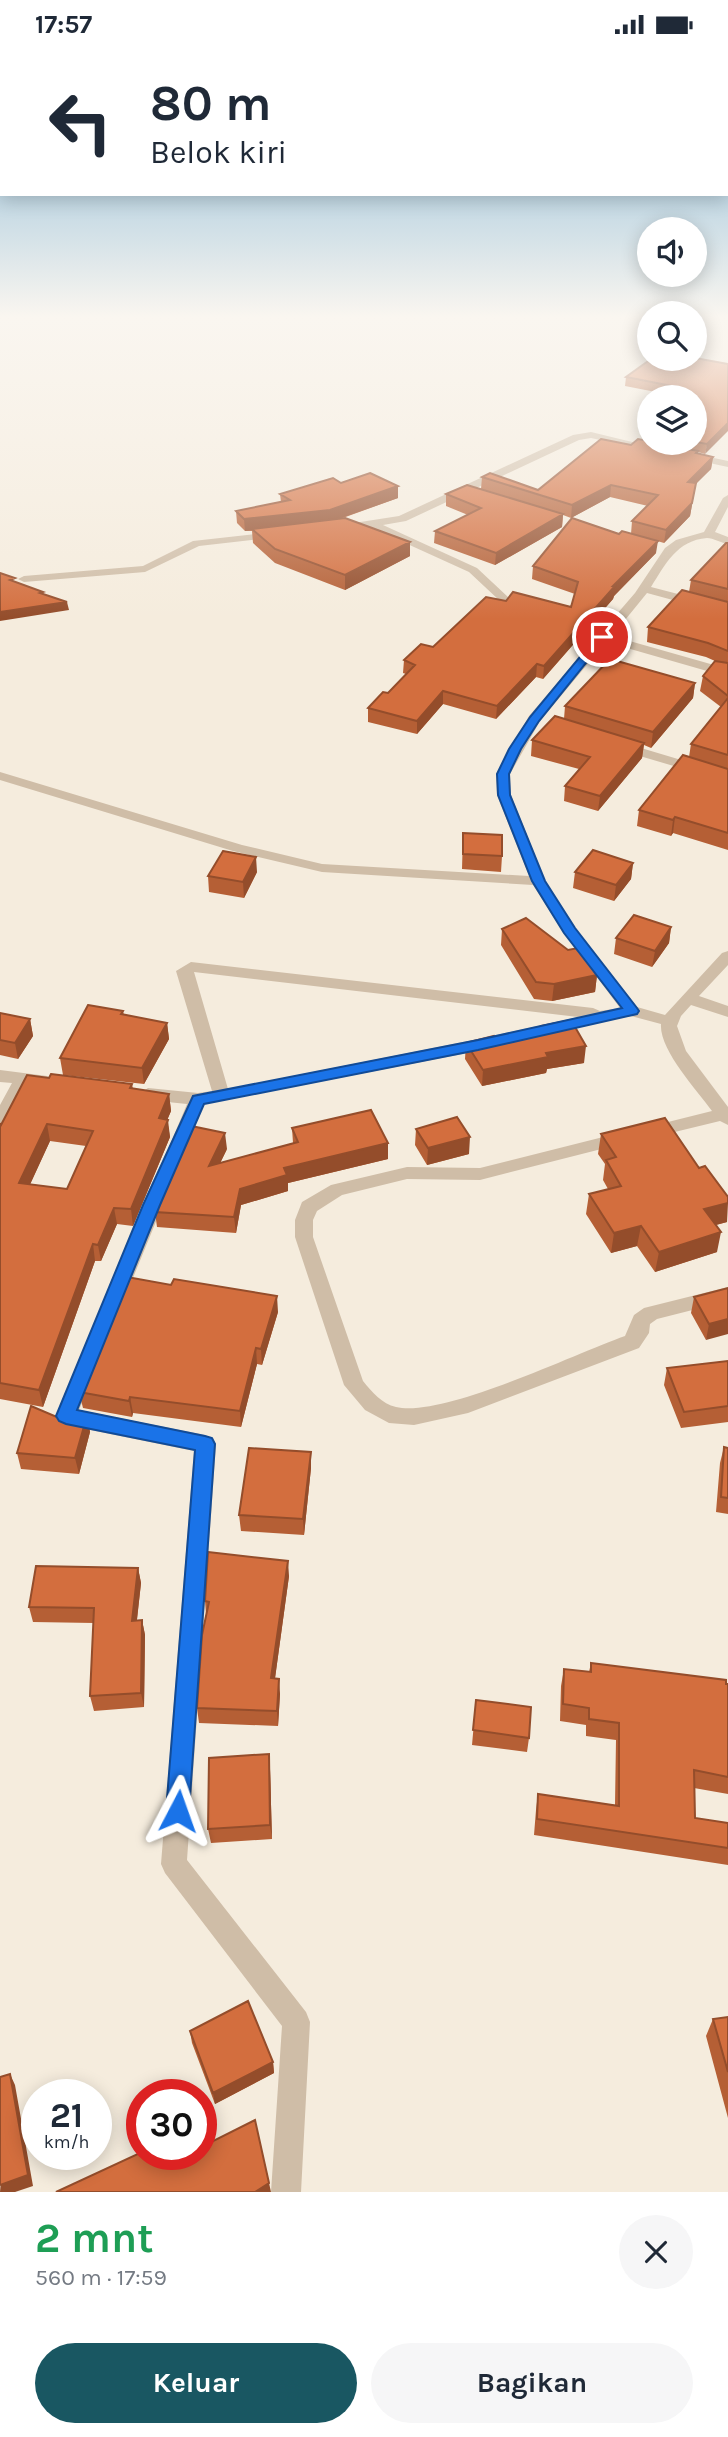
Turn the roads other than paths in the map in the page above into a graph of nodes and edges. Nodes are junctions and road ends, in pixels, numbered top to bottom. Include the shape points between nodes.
1 (637, 445) edge
2 (687, 455) edge
3 (728, 464) edge
4 (465, 490) junction
5 (477, 494) edge
6 (728, 498) edge
7 (374, 525) junction
8 (335, 529) edge
9 (283, 534) edge
10 (709, 534) junction
11 (728, 541) edge
12 (24, 579) dead end
13 (644, 589) junction
14 (504, 599) edge
15 (728, 611) edge
16 (602, 637) junction
17 (728, 673) edge
18 (612, 743) edge
19 (0, 776) edge
20 (728, 778) edge
21 (538, 881) junction
22 (728, 956) edge
23 (687, 998) junction
24 (631, 1011) junction
25 (728, 1012) edge
26 (607, 1015) junction
27 (669, 1021) junction
28 (0, 1076) edge
29 (23, 1079) junction
30 (63, 1084) edge
31 (131, 1092) edge
32 (222, 1096) junction
33 (198, 1100) junction
34 (726, 1116) edge
35 (0, 1120) edge
36 (728, 1294) edge
37 (286, 2192) edge

1 - 4 street via 584,435
2 - 3 street
4 - 5 street
4 - 7 street via 402,519
6 - 10 street
7 - 8 street
7 - 14 street via 473,570
9 - 12 street via 197,544 145,569
10 - 11 street
10 - 13 street via 663,549
13 - 15 street
13 - 16 street
16 - 17 street
16 - 21 street via 503,774 504,795
18 - 20 street
19 - 21 street via 239,848 322,868
21 - 24 street
22 - 23 street
23 - 25 street
23 - 27 street
24 - 26 street
24 - 27 street
26 - 32 street
26 - 32 street via 191,967 184,971
27 - 34 street via 677,1049
28 - 29 street
29 - 30 street
29 - 35 street
31 - 33 street
32 - 33 street
33 - 37 street via 66,1416 205,1444 174,1864 296,2022
34 - 36 street via 480,1174 407,1173 349,1187 309,1207 304,1237 354,1385 364,1399 397,1416 419,1416 482,1402 632,1342 641,1320 651,1313

